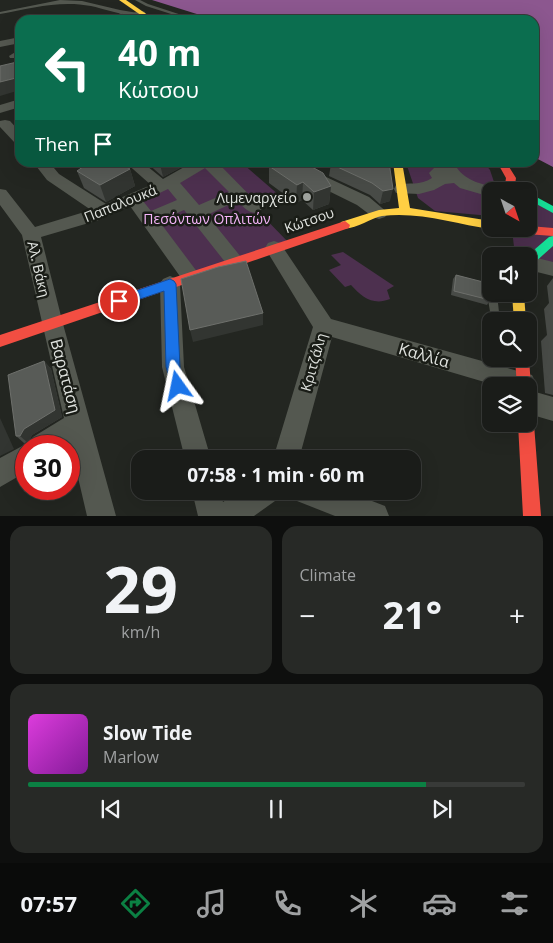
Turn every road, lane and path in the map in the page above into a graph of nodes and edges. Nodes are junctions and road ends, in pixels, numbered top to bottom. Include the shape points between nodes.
1 (122, 0) edge
2 (138, 0) edge
3 (0, 13) edge
4 (136, 15) edge
5 (144, 15) edge
6 (178, 15) edge
7 (15, 41) edge
8 (0, 44) edge
9 (15, 104) edge
10 (0, 109) edge
11 (15, 120) edge
12 (3, 125) edge
13 (15, 136) edge
14 (44, 167) edge
15 (140, 167) edge
16 (197, 167) edge
17 (211, 167) edge
18 (292, 167) edge
19 (398, 167) edge
20 (504, 167) edge
21 (445, 172) edge
22 (53, 178) joint
23 (511, 178) junction
24 (510, 182) edge
25 (515, 182) edge
26 (166, 184) junction
27 (402, 189) junction
28 (482, 189) edge
29 (0, 194) edge
30 (240, 194) junction
31 (133, 199) junction
32 (538, 201) edge
33 (192, 207) junction
34 (254, 208) dead end
35 (553, 210) edge
36 (105, 211) junction
37 (405, 211) junction
38 (379, 213) junction
39 (148, 220) junction
40 (482, 224) edge
41 (538, 231) edge
42 (553, 232) edge
43 (31, 234) junction
44 (513, 238) edge
45 (553, 240) edge
46 (514, 244) dead end
47 (274, 248) junction
48 (537, 255) edge
49 (236, 262) junction
50 (537, 264) edge
51 (553, 269) edge
52 (180, 280) junction
53 (52, 324) junction
54 (324, 326) junction
55 (0, 341) edge
56 (485, 377) edge
57 (537, 398) edge
58 (553, 409) edge
59 (78, 424) junction
60 (527, 432) edge
61 (60, 435) edge
62 (196, 450) edge
63 (289, 450) edge
64 (15, 464) edge
65 (0, 473) edge
66 (209, 500) edge
67 (252, 500) edge
68 (331, 500) edge
69 (102, 516) edge
70 (213, 516) edge
71 (228, 516) edge
72 (375, 516) edge
73 (532, 516) edge

1 - 5 main road
2 - 6 lane via 146,6
3 - 4 lane via 61,1 83,2
7 - 8 street
9 - 10 street
11 - 12 street
12 - 13 street
14 - 22 street
15 - 26 street
16 - 26 street, Παπαλουκά
17 - 30 street
18 - 38 street via 363,201
19 - 27 main road
20 - 23 main road
21 - 27 street via 435,184 425,188
21 - 28 street
22 - 36 street
23 - 24 main road
23 - 25 main road
26 - 31 street, Παπαλουκά
26 - 33 street
27 - 37 main road
29 - 43 street, Αλ. Βάκη
30 - 33 street
30 - 34 street
31 - 36 street, Παπαλουκά
31 - 39 street
32 - 35 main road
33 - 39 street
33 - 49 street
36 - 43 street, Παπαλουκά
37 - 38 main road, Κώτσου
37 - 40 main road, Κώτσου
38 - 47 main road, Κώτσου
39 - 52 street
41 - 42 main road
43 - 53 street, Αλ. Βάκη
44 - 46 main road
45 - 48 main road
47 - 49 main road, Κώτσου
47 - 54 street, Κριτζάλη
49 - 52 main road, Κώτσου
50 - 51 street
52 - 53 main road, Κώτσου
52 - 62 street via 173,367
53 - 55 main road, Κώτσου
53 - 59 street, Βαρατάση
54 - 56 street, Καλλία
54 - 63 street, Κριτζάλη
57 - 58 street, Καλλία
59 - 61 street
59 - 69 street, Βαρατάση
60 - 73 main road
64 - 65 street
66 - 70 street
67 - 71 street
68 - 72 street

